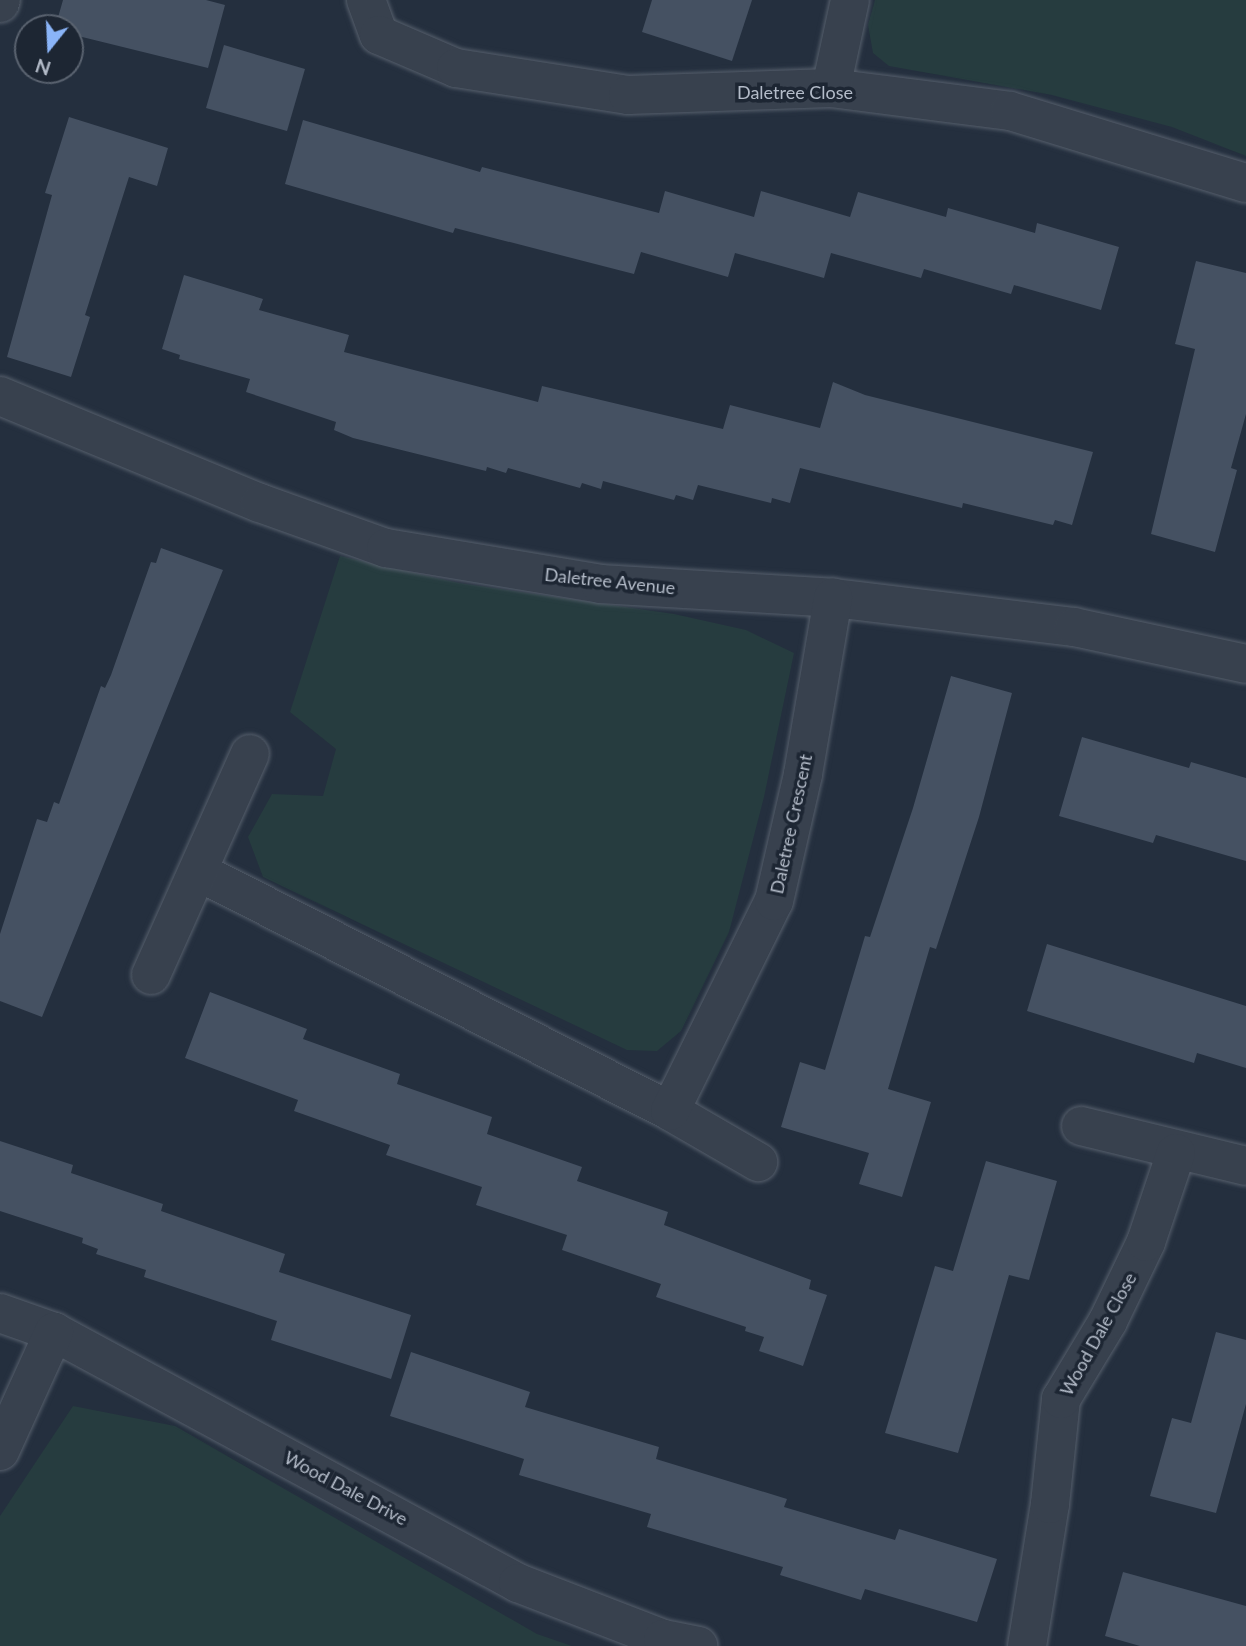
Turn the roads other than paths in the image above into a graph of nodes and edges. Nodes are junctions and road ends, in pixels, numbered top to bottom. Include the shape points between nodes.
1 (366, 0) edge
2 (850, 0) edge
3 (831, 88) junction
4 (1246, 183) edge
5 (0, 396) edge
6 (833, 598) junction
7 (1246, 664) edge
8 (250, 754) dead end
9 (199, 873) junction
10 (151, 975) dead end
11 (670, 1111) junction
12 (1081, 1126) dead end
13 (1176, 1153) junction
14 (758, 1162) dead end
15 (1246, 1166) edge
16 (0, 1313) edge
17 (54, 1332) junction
18 (0, 1451) edge
19 (698, 1646) edge
20 (1027, 1646) edge

1 - 3 street, Daletree Close via 379,35 456,68 628,95
2 - 3 street
3 - 4 street, Daletree Close via 1010,111
5 - 6 street, Daletree Avenue via 260,503 386,548 600,584
6 - 7 street, Daletree Avenue via 1074,627
6 - 11 street, Daletree Crescent via 803,774 774,901
8 - 9 street
9 - 10 street
9 - 11 street
11 - 14 street
12 - 13 street
13 - 15 street
13 - 20 street, Wood Dale Close via 1146,1242 1108,1321 1061,1399 1051,1504
16 - 17 street, Wood Dale Drive
17 - 18 street
17 - 19 street, Wood Dale Drive via 518,1583 663,1639

